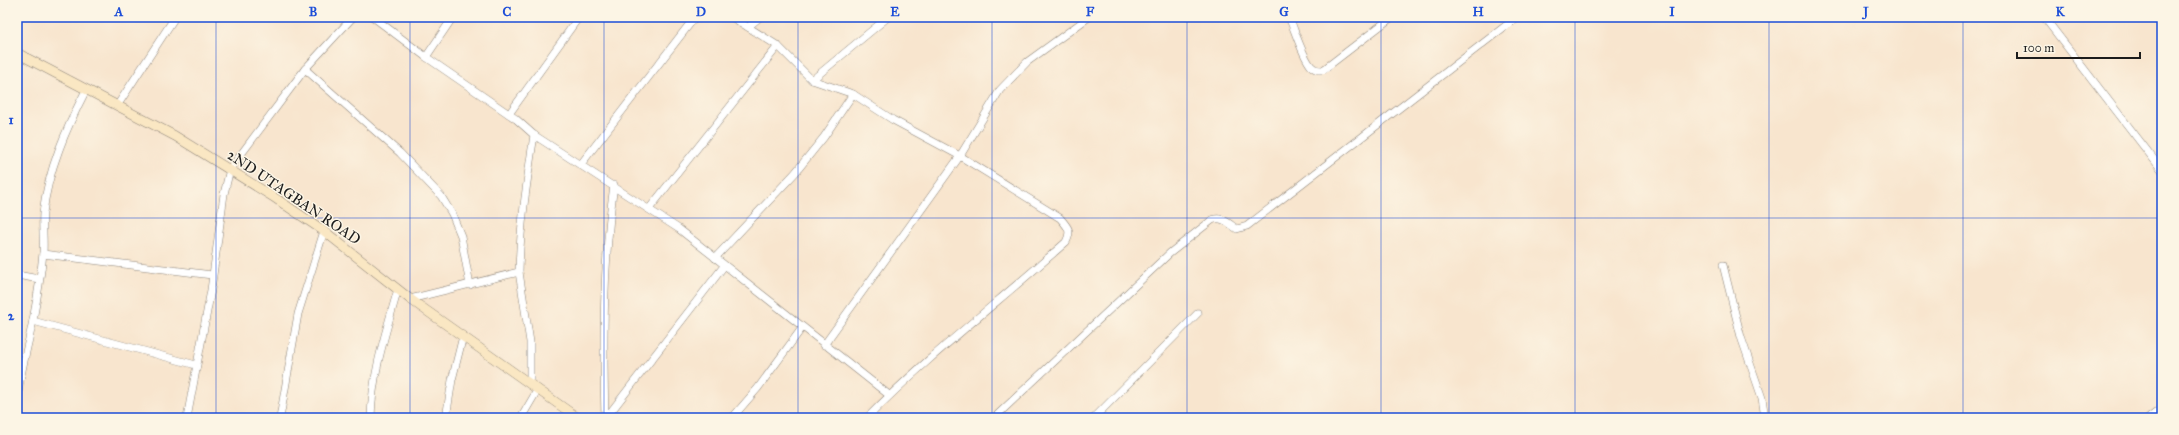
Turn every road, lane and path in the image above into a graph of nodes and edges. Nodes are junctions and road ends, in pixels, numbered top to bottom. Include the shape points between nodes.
1 (175, 17) edge
2 (353, 17) edge
3 (373, 17) edge
4 (453, 17) edge
5 (579, 17) edge
6 (695, 17) edge
7 (732, 17) edge
8 (760, 17) edge
9 (888, 17) edge
10 (1089, 17) edge
11 (1289, 17) edge
12 (1392, 17) edge
13 (1517, 17) edge
14 (2044, 17) edge
15 (748, 27) junction
16 (778, 46) junction
17 (17, 52) edge
18 (426, 57) junction
19 (305, 69) junction
20 (812, 80) junction
21 (86, 90) junction
22 (852, 94) junction
23 (117, 106) junction
24 (509, 114) junction
25 (534, 135) junction
26 (960, 156) junction
27 (581, 164) junction
28 (230, 169) junction
29 (2162, 170) edge
30 (614, 185) junction
31 (649, 209) junction
32 (324, 231) junction
33 (43, 254) junction
34 (715, 258) junction
35 (1723, 265) dead end
36 (724, 266) junction
37 (519, 272) junction
38 (17, 275) edge
39 (212, 275) junction
40 (38, 279) junction
41 (470, 285) junction
42 (398, 289) junction
43 (410, 299) junction
44 (1198, 313) dead end
45 (33, 320) junction
46 (802, 328) junction
47 (463, 336) junction
48 (824, 345) junction
49 (196, 365) junction
50 (530, 382) junction
51 (538, 389) junction
52 (889, 395) junction
53 (17, 400) edge
54 (2162, 408) edge
55 (187, 418) edge
56 (280, 418) edge
57 (371, 418) edge
58 (446, 418) edge
59 (521, 418) edge
60 (578, 418) edge
61 (606, 418) edge
62 (732, 418) edge
63 (867, 418) edge
64 (994, 418) edge
65 (1094, 418) edge
66 (1765, 418) edge
67 (2149, 418) edge

1 - 23 street
2 - 19 street
3 - 18 street
4 - 18 street
5 - 24 street
6 - 27 street
7 - 15 street
8 - 15 street
9 - 20 street
10 - 26 street via 1027,62 1000,90
11 - 12 street via 1311,66 1316,70 1323,70
13 - 64 street via 1247,226 1237,229 1224,220 1212,220 1170,253
14 - 29 street
15 - 16 street
16 - 20 street
16 - 31 street
17 - 21 street, 2ND UTAGBAN ROAD
18 - 24 street
19 - 28 street
19 - 41 street via 400,153 441,196 461,236
20 - 22 street
21 - 23 street, 2ND UTAGBAN ROAD
21 - 33 street via 69,123 48,187 43,214
22 - 26 street via 893,120
22 - 34 street via 824,137 795,173
23 - 28 street, 2ND UTAGBAN ROAD via 175,136
24 - 25 street
25 - 27 street
25 - 37 street via 520,236
26 - 48 street
26 - 52 street via 1060,218 1068,226 1070,235 1066,242 1009,294
27 - 30 street
28 - 32 street, 2ND UTAGBAN ROAD
28 - 39 street
30 - 31 street
30 - 61 street via 608,222 606,261
31 - 34 street
32 - 42 street, 2ND UTAGBAN ROAD
32 - 56 street via 298,314
33 - 39 street
33 - 40 street
34 - 36 street
35 - 66 street via 1741,336 1762,398
36 - 46 street
36 - 61 street
37 - 41 street
37 - 50 street via 530,342
38 - 40 street
39 - 49 street
40 - 45 street
41 - 43 street
42 - 43 street, 2ND UTAGBAN ROAD
42 - 57 street via 380,352
43 - 47 street, 2ND UTAGBAN ROAD
44 - 65 street
45 - 49 street
45 - 53 street
46 - 48 street
46 - 62 street via 758,388
47 - 50 street, 2ND UTAGBAN ROAD
47 - 58 street
48 - 52 street
49 - 55 street
50 - 51 street, 2ND UTAGBAN ROAD
51 - 59 street
51 - 60 street, 2ND UTAGBAN ROAD
52 - 63 street
54 - 67 street

